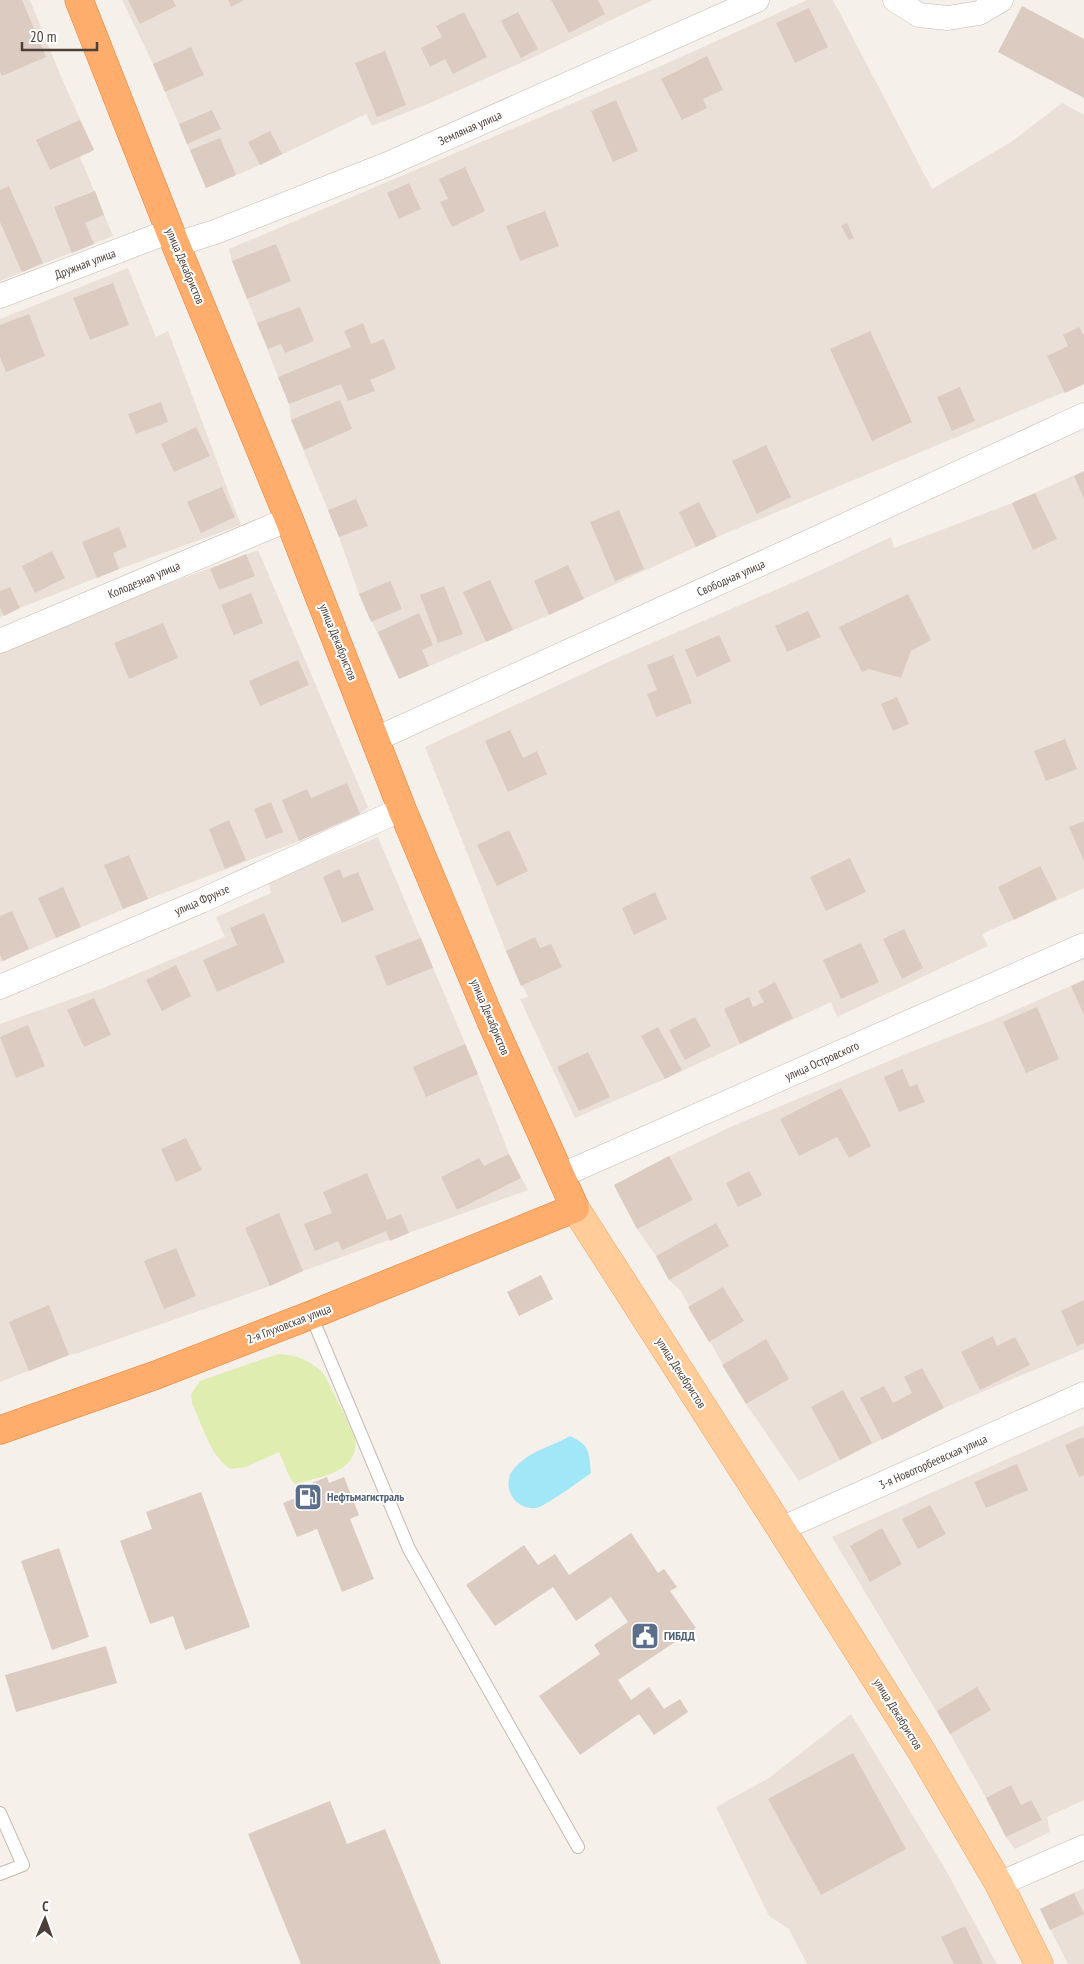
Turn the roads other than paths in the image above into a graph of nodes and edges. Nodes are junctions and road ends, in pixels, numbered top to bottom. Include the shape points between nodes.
1 (79, 0) edge
2 (757, 0) edge
3 (895, 0) edge
4 (1001, 0) edge
5 (174, 238) junction
6 (0, 296) edge
7 (1084, 415) edge
8 (289, 519) junction
9 (0, 641) edge
10 (376, 739) junction
11 (402, 809) junction
12 (1084, 945) edge
13 (0, 987) edge
14 (560, 1176) junction
15 (574, 1208) junction
16 (311, 1315) junction
17 (1084, 1394) edge
18 (0, 1430) edge
19 (781, 1529) junction
20 (0, 1813) edge
21 (578, 1847) dead end
22 (1084, 1847) edge
23 (0, 1874) edge
24 (999, 1884) junction
25 (1040, 1964) edge

1 - 5 highway, улица Декабристов
2 - 5 street, Земляная улица via 388,164 215,232
3 - 4 street via 919,15 948,18 980,13
5 - 6 street, Дружная улица
5 - 8 highway, улица Декабристов
7 - 10 street, Свободная улица
8 - 9 street, Колодезная улица
8 - 10 highway, улица Декабристов
10 - 11 highway, улица Декабристов
11 - 13 street, улица Фрунзе via 201,901
11 - 14 highway, улица Декабристов
12 - 14 street, улица Островского
14 - 15 highway, улица Декабристов
15 - 16 highway, 2-я Глуховская улица
15 - 19 main road, улица Декабристов
16 - 18 highway, 2-я Глуховская улица via 156,1375
16 - 21 lane via 409,1549
17 - 19 street, 3-я Новоторбеевская улица
19 - 24 main road, улица Декабристов via 922,1752
20 - 23 lane via 23,1865
22 - 24 street
24 - 25 main road, улица Декабристов

